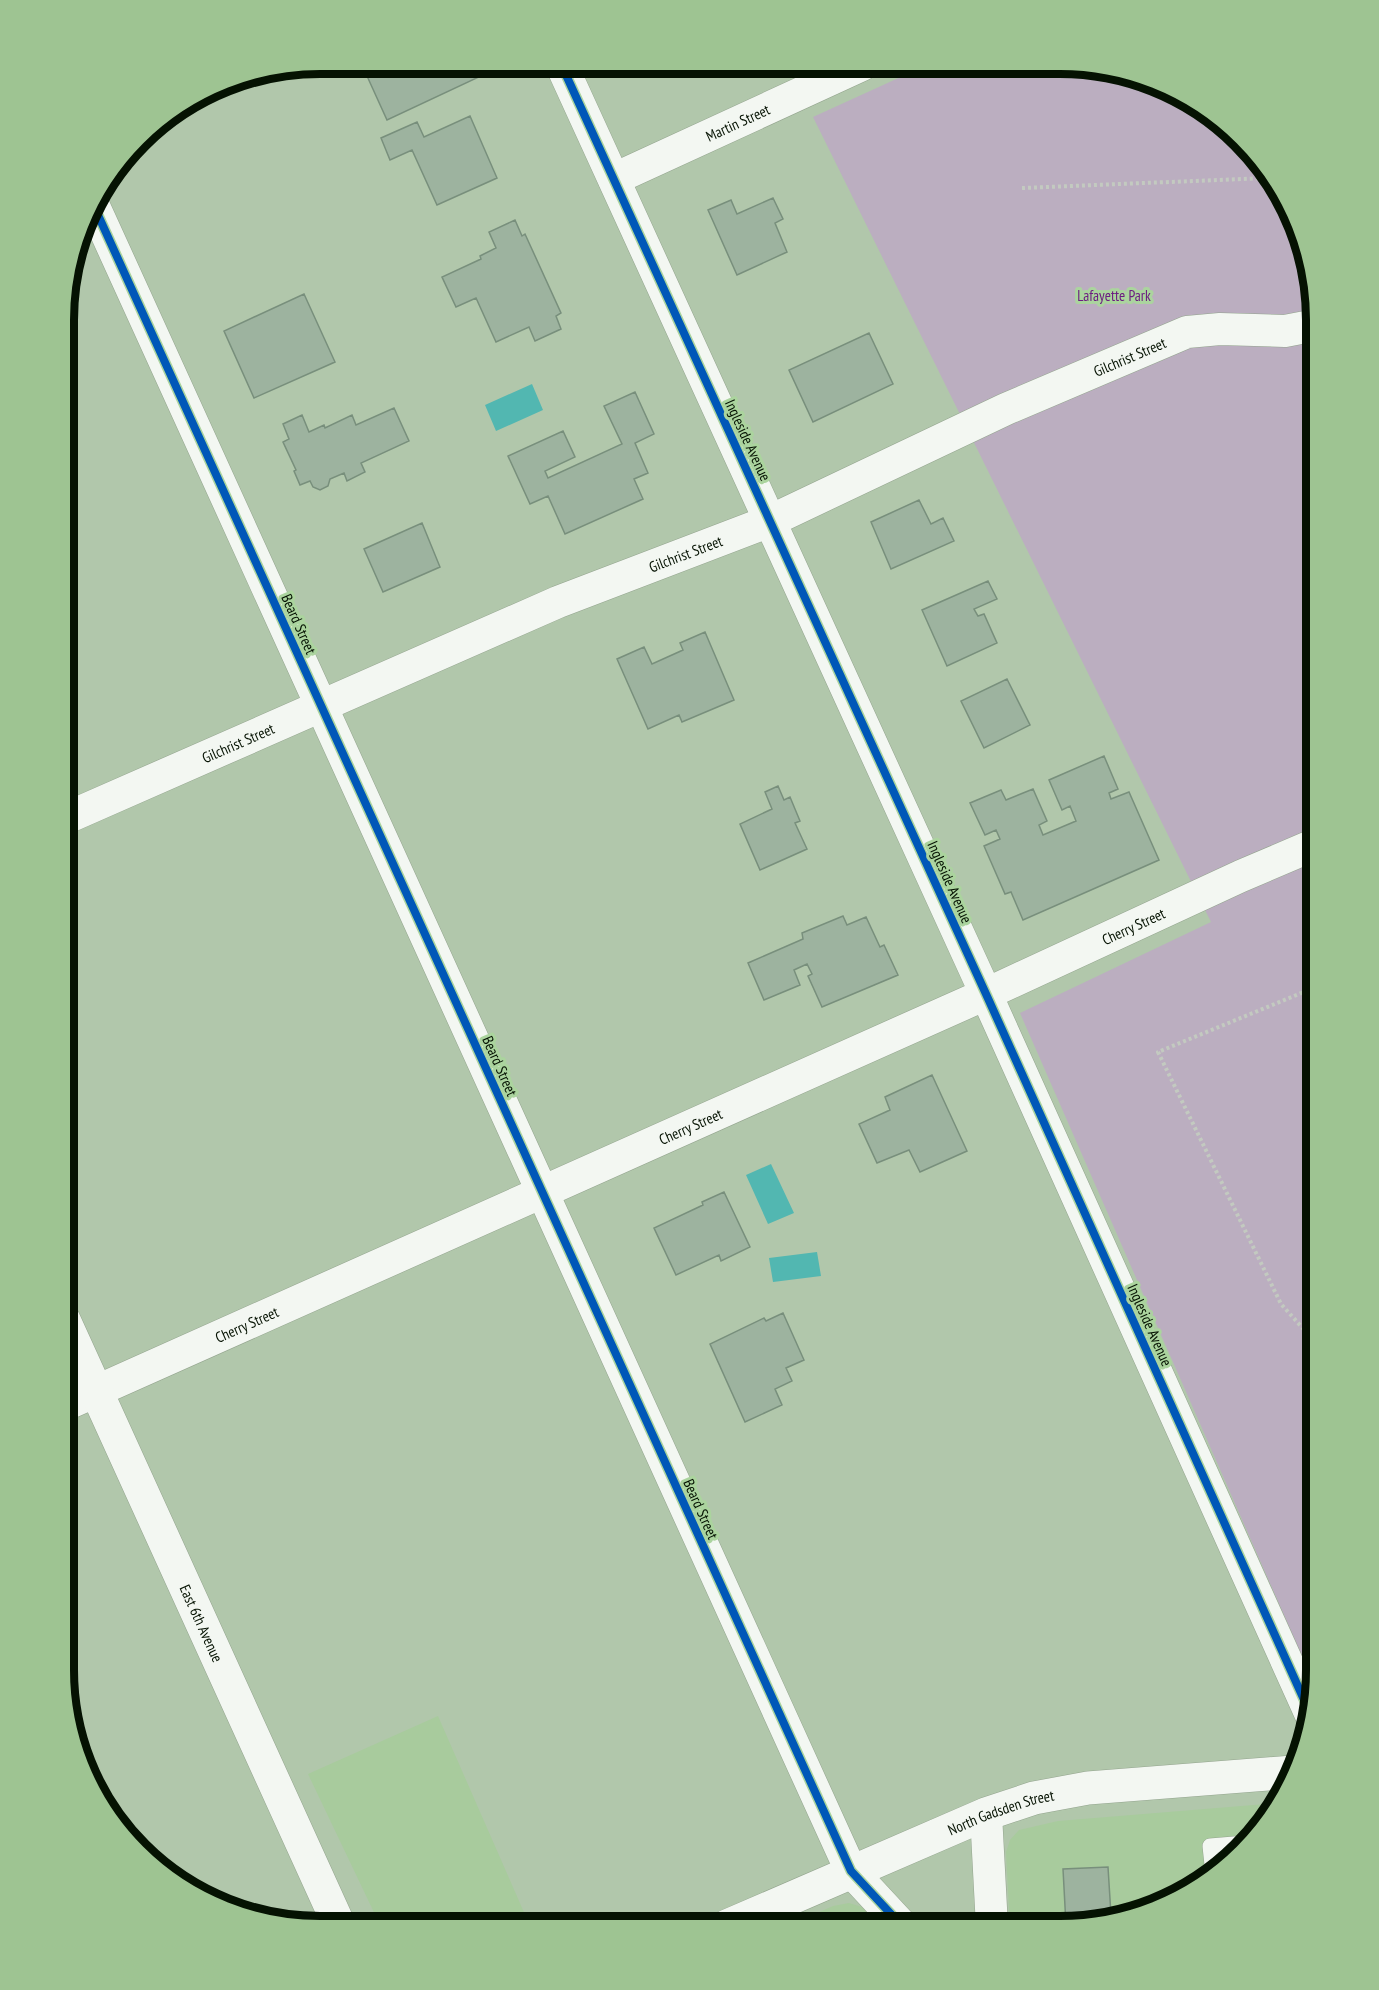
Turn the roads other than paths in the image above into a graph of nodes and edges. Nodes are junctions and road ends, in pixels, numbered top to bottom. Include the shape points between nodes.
1 (566, 74) edge
2 (842, 74) edge
3 (614, 179) junction
4 (98, 214) edge
5 (1306, 327) edge
6 (770, 521) junction
7 (322, 706) junction
8 (74, 815) edge
9 (1306, 848) edge
10 (986, 994) junction
11 (542, 1191) junction
12 (74, 1342) edge
13 (96, 1392) junction
14 (74, 1401) edge
15 (1303, 1698) edge
16 (1283, 1773) edge
17 (986, 1814) junction
18 (1233, 1844) edge
19 (1212, 1864) edge
20 (851, 1871) junction
21 (335, 1916) edge
22 (750, 1916) edge
23 (893, 1916) edge
24 (991, 1916) edge

1 - 3 street, Ingleside Avenue
2 - 3 street, Martin Street
3 - 6 street, Ingleside Avenue
4 - 7 street, Beard Street
5 - 6 street, Gilchrist Street via 1285,331 1186,332 1006,409
6 - 7 street, Gilchrist Street via 558,602
6 - 10 street, Ingleside Avenue
7 - 8 street, Gilchrist Street
7 - 11 street, Beard Street
9 - 10 street, Cherry Street
10 - 11 street, Cherry Street
10 - 15 street, Ingleside Avenue
11 - 13 street, Cherry Street
11 - 20 street, Beard Street
12 - 13 street, East 6th Avenue
13 - 14 street, Cherry Street
13 - 21 street, East 6th Avenue
16 - 17 street, North Gadsden Street via 1088,1788 1034,1798
17 - 20 street, North Gadsden Street
17 - 24 street
18 - 19 lane via 1210,1846
20 - 22 street, North Gadsden Street
20 - 23 street, Beard Street

